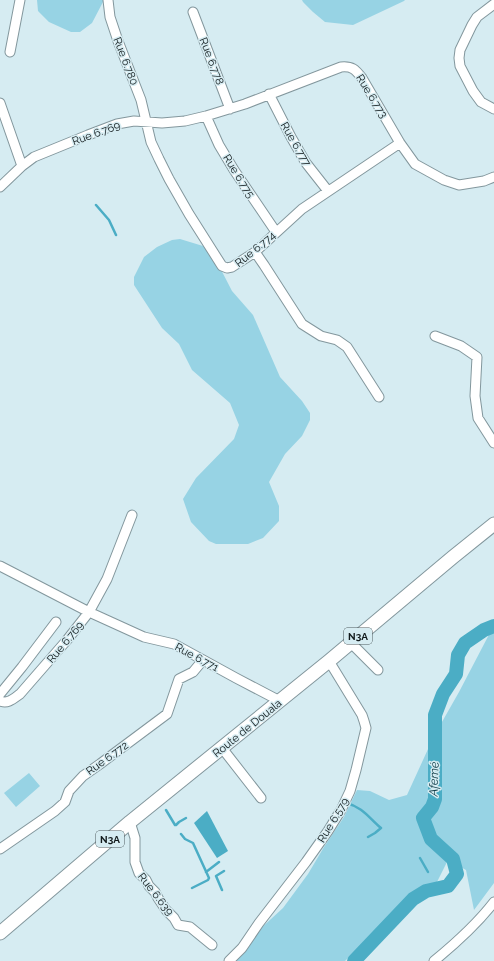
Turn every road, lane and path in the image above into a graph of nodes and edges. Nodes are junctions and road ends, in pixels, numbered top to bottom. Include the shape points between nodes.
1 (20, 0) edge
2 (108, 0) edge
3 (494, 4) edge
4 (193, 12) dead end
5 (10, 52) dead end
6 (269, 94) junction
7 (0, 103) edge
8 (230, 109) junction
9 (494, 109) edge
10 (206, 116) junction
11 (146, 122) junction
12 (400, 143) junction
13 (22, 166) junction
14 (494, 177) edge
15 (0, 187) edge
16 (328, 191) junction
17 (276, 232) junction
18 (255, 252) junction
19 (435, 336) dead end
20 (379, 397) dead end
21 (494, 443) edge
22 (132, 515) dead end
23 (494, 524) edge
24 (0, 566) edge
25 (89, 612) junction
26 (56, 622) dead end
27 (351, 643) junction
28 (203, 660) junction
29 (329, 661) junction
30 (378, 670) dead end
31 (0, 694) edge
32 (0, 700) edge
33 (280, 701) junction
34 (222, 748) junction
35 (261, 798) dead end
36 (130, 822) junction
37 (0, 849) edge
38 (494, 902) edge
39 (0, 933) edge
40 (212, 945) dead end
41 (229, 961) edge
42 (435, 961) edge

1 - 5 street
2 - 11 street, Rue 6.780 via 110,17 141,100
3 - 9 street via 477,17 460,50 459,58 460,66 473,91 481,102
4 - 8 street, Rue 6.778
6 - 8 street, Rue 6.773
6 - 12 street, Rue 6.773 via 350,66 362,78
6 - 16 street, Rue 6.777 via 306,163
7 - 13 street
8 - 10 street, Rue 6.773
10 - 11 street, Rue 6.769 via 162,124
10 - 17 street, Rue 6.775 via 219,145
11 - 13 street, Rue 6.769 via 117,124 34,157
11 - 18 street, Rue 6.774 via 159,159 222,266 232,267
12 - 14 street, Rue 6.773 via 415,164 444,180 459,185
12 - 16 street, Rue 6.774
13 - 15 street, Rue 6.769
16 - 17 street, Rue 6.774
17 - 18 street, Rue 6.774
18 - 20 street via 302,324 321,336 337,340 347,347
19 - 21 street via 461,346 477,357 475,396 478,418
22 - 25 street via 107,580
23 - 27 highway, Route de Douala / N3A
24 - 25 street, Rue 6.769
25 - 28 street, Rue 6.771 via 144,637 174,644
25 - 32 street, Rue 6.769 via 64,645 20,694 10,701
26 - 31 street
27 - 29 highway, Route de Douala / N3A
27 - 30 street
28 - 33 street, Rue 6.771
28 - 37 street, Rue 6.772 via 193,672 178,679 167,714 83,776 55,811
29 - 33 highway, Route de Douala / N3A
29 - 41 street, Rue 6.579 via 362,715 366,728 350,791 328,831 306,862 242,948
33 - 34 highway, Route de Douala / N3A
34 - 35 street
34 - 36 highway, Route de Douala / N3A
36 - 39 highway, Route de Douala / N3A
36 - 40 street, Rue 6.639 via 135,862 139,873 178,925 190,927
38 - 42 street via 485,914

